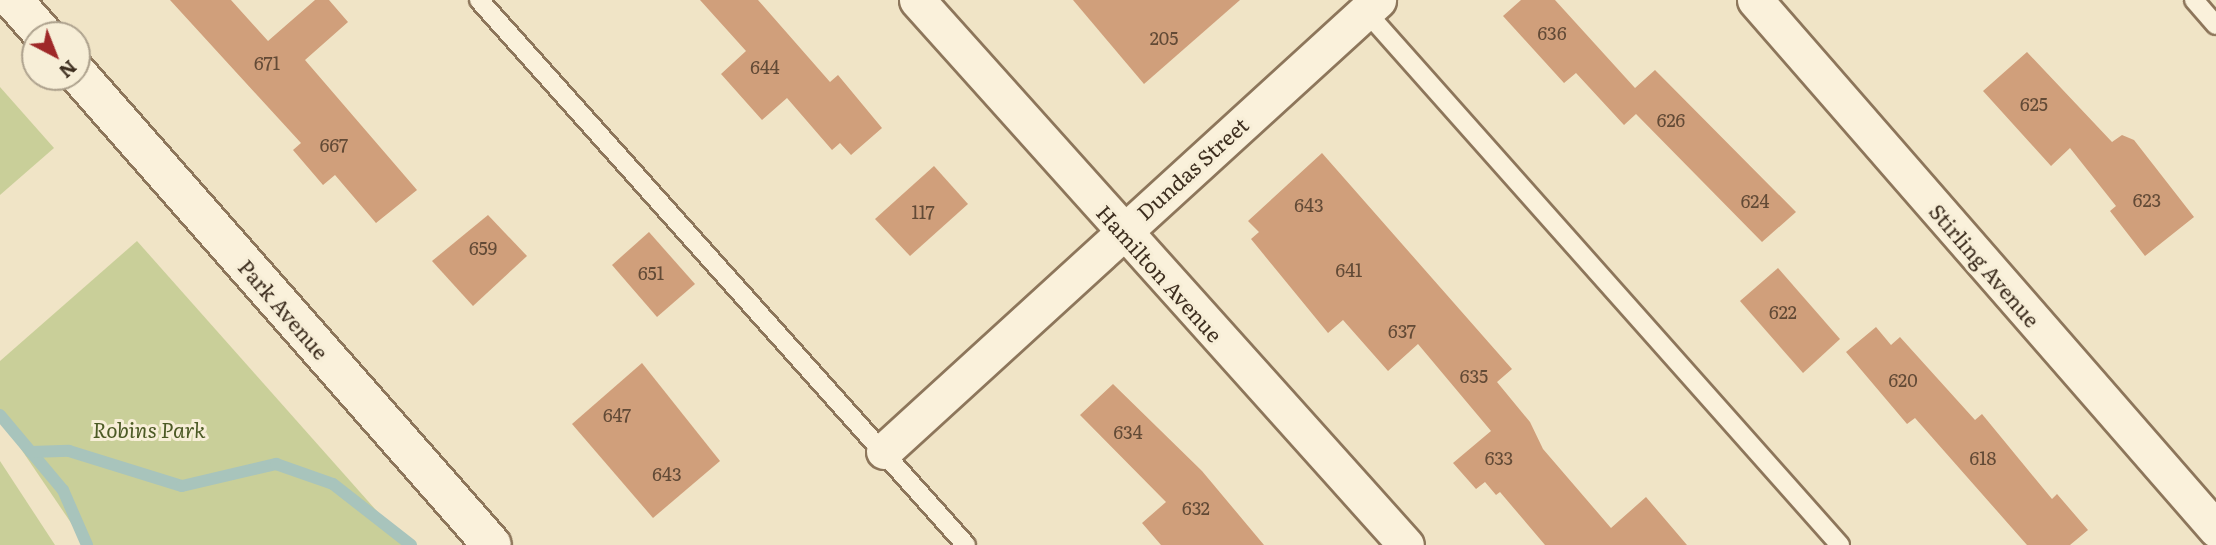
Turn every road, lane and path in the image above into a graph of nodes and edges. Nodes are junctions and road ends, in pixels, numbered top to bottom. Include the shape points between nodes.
1 (13, 0) edge
2 (479, 0) edge
3 (917, 0) edge
4 (1755, 0) edge
5 (2194, 0) edge
6 (1366, 4) edge
7 (32, 21) edge
8 (2216, 25) edge
9 (91, 89) edge
10 (1122, 231) junction
11 (884, 451) junction
12 (2216, 529) edge
13 (492, 545) edge
14 (966, 545) edge
15 (1406, 545) edge
16 (1840, 545) edge

1 - 7 street
2 - 11 lane
3 - 10 street, Hamilton Avenue
4 - 12 street, Stirling Avenue
5 - 8 lane
6 - 10 street, Dundas Street
6 - 16 lane
9 - 13 street, Park Avenue
10 - 11 street, Dundas Street
10 - 15 street, Hamilton Avenue
11 - 14 lane

